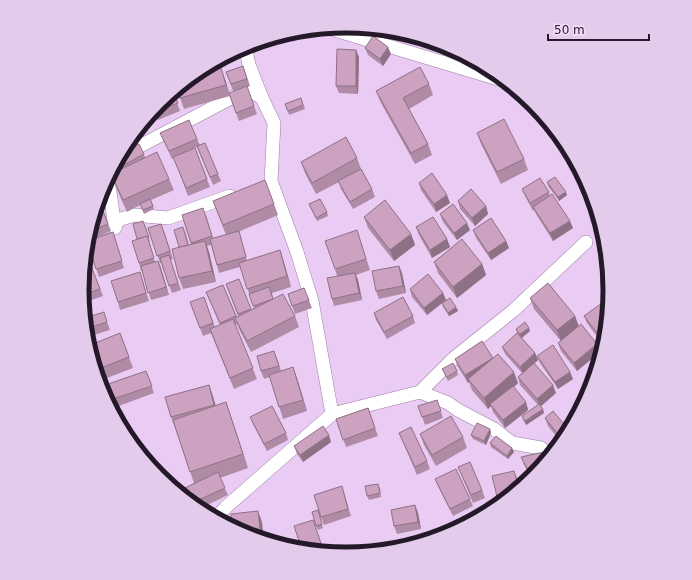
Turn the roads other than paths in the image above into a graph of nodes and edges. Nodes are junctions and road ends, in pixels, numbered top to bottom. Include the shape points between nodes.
1 (345, 33) edge
2 (247, 54) edge
3 (489, 76) edge
4 (262, 98) junction
5 (129, 151) edge
6 (271, 181) junction
7 (256, 186) edge
8 (110, 190) edge
9 (242, 192) edge
10 (586, 242) dead end
11 (420, 392) junction
12 (332, 414) junction
13 (545, 452) edge
14 (219, 514) edge

1 - 3 street
2 - 4 street
4 - 5 street via 248,90
4 - 6 street via 274,123
6 - 7 street
6 - 12 street via 312,301
8 - 9 street via 116,228 118,220 134,215 168,218
10 - 11 street via 514,310 454,358
11 - 12 street
11 - 13 street via 448,403 494,428 512,443 541,448
12 - 14 street

